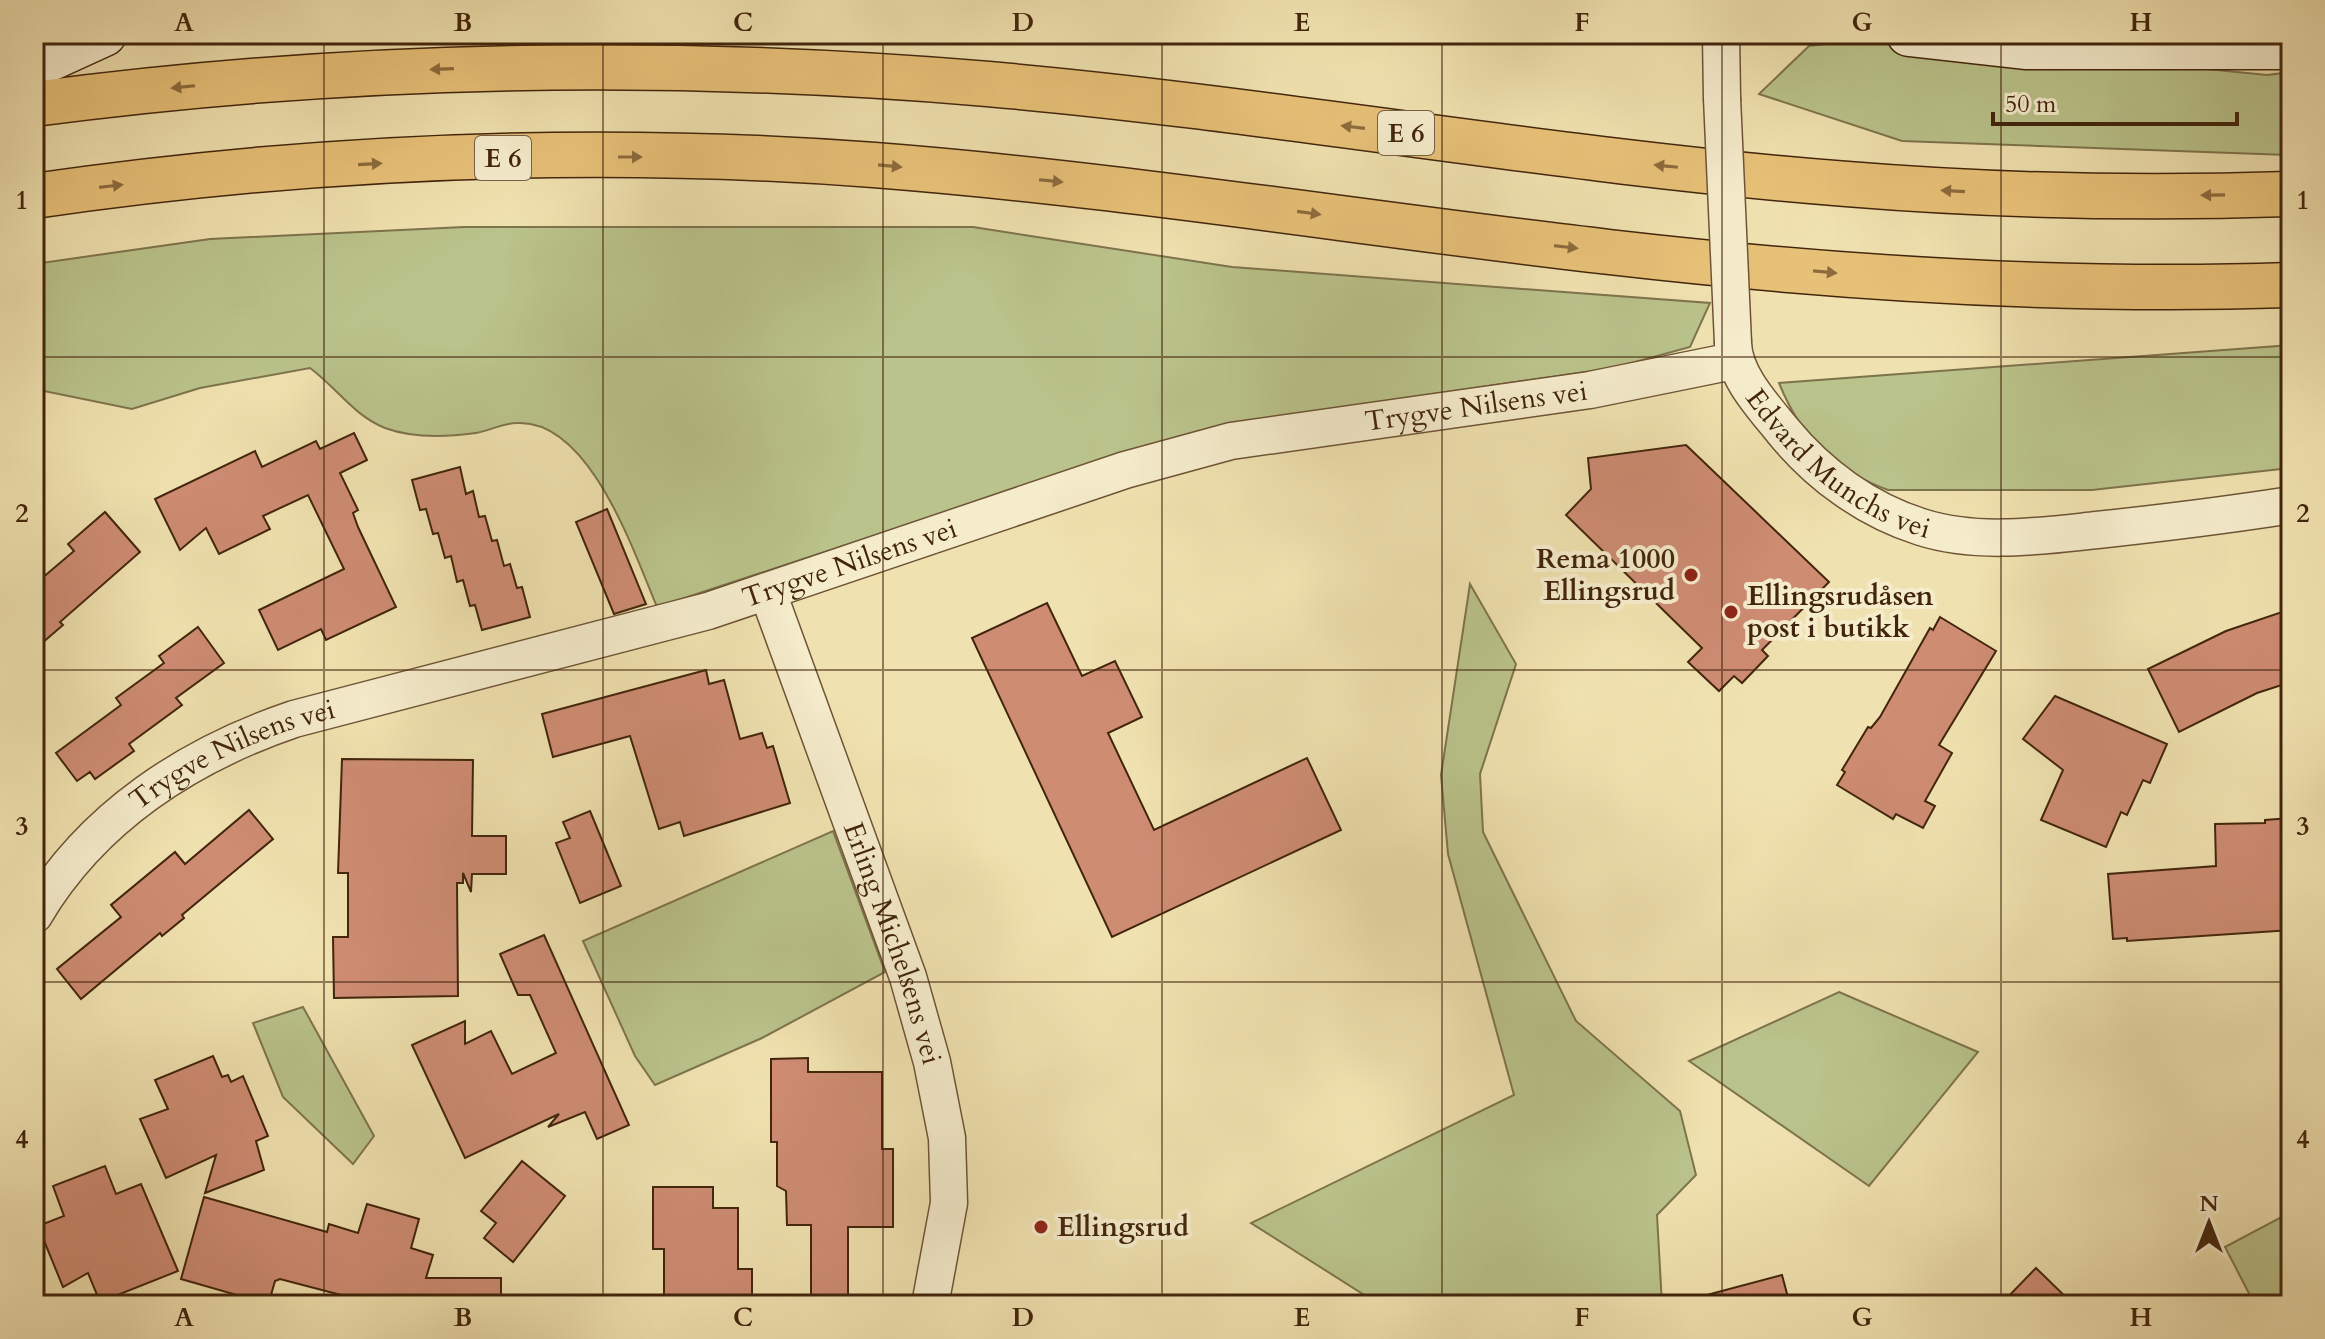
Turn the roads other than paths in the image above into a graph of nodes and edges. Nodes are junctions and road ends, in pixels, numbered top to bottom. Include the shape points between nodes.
1 (104, 34) edge
2 (1721, 34) edge
3 (1909, 34) edge
4 (2115, 39) edge
5 (2291, 47) edge
6 (34, 66) edge
7 (34, 104) edge
8 (2291, 194) edge
9 (34, 196) edge
10 (2291, 285) edge
11 (1733, 352) junction
12 (2291, 505) edge
13 (768, 593) junction
14 (34, 915) edge
15 (930, 1305) edge

1 - 6 main road
2 - 11 street, bridge
3 - 4 main road via 2025,47
4 - 5 main road
8 -> 7 highway, E 6 via 2070,195 1846,184 1112,97 755,69 640,65 405,70
9 -> 10 highway, E 6 via 195,175 412,161 753,159 1104,186 1599,251 1756,266 2063,286
11 - 12 street, Edvard Munchs vei via 1772,418 1821,471 1852,495 1922,528 2002,537 2053,535
11 - 13 street, Trygve Nilsens vei via 1590,390 1231,441 1125,470
13 - 14 street, Trygve Nilsens vei via 294,719 232,741 195,760 117,816 81,851
13 - 15 street, Erling Michelsens vei via 908,977 932,1062 947,1138 949,1203

